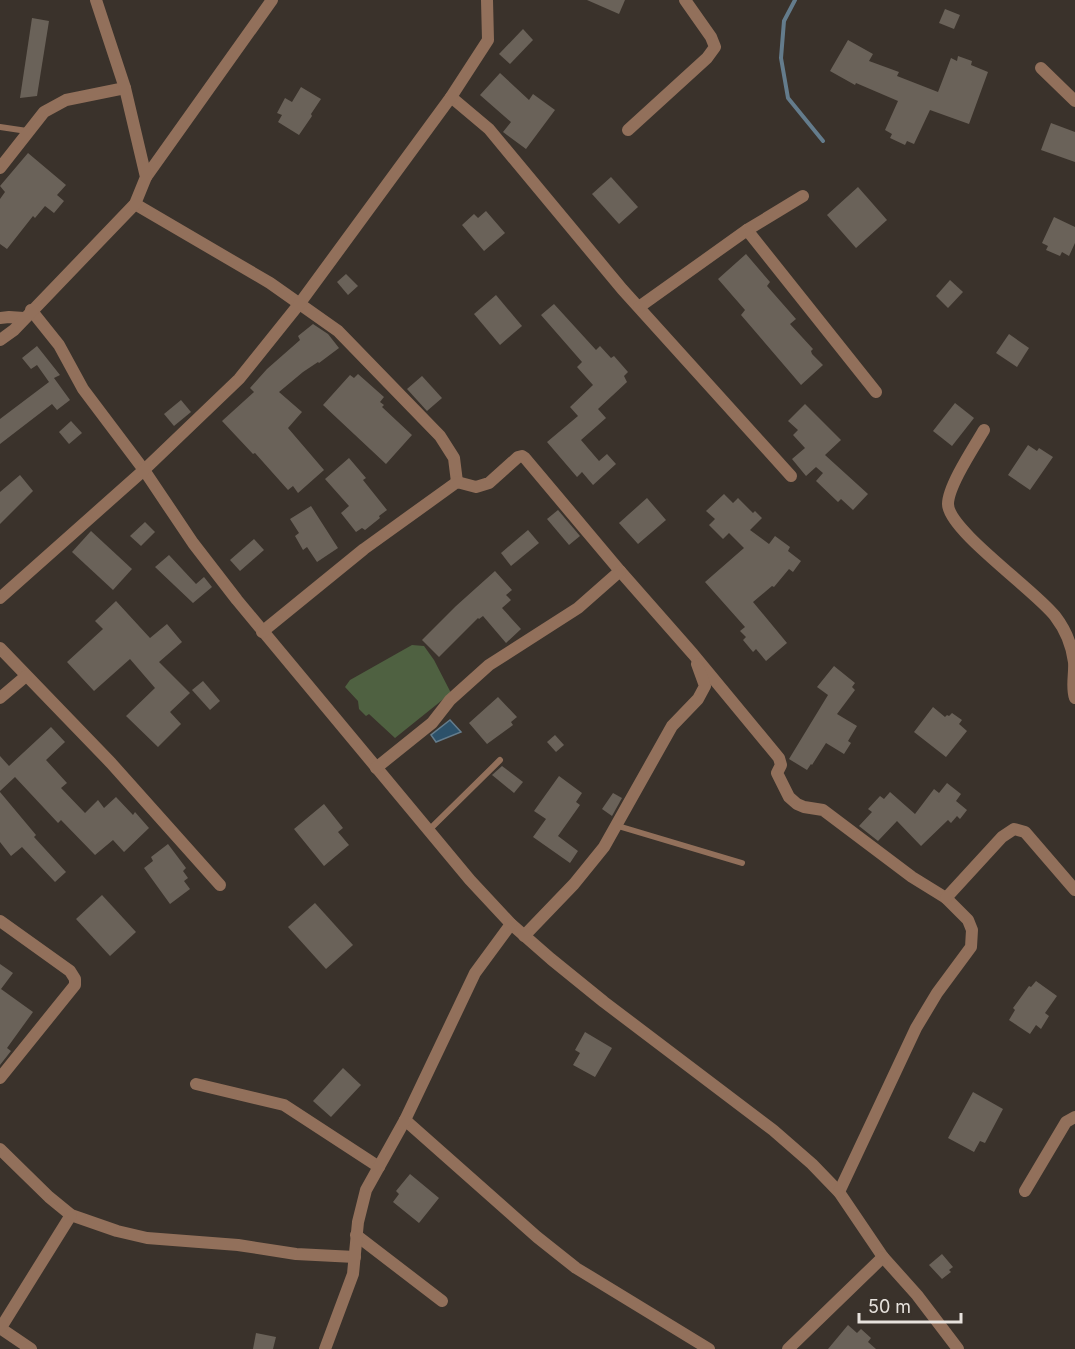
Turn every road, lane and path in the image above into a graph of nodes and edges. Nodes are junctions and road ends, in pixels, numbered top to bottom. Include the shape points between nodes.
1 (96, 0) edge
2 (272, 0) edge
3 (487, 0) edge
4 (685, 0) edge
5 (1041, 68) dead end
6 (125, 88) junction
7 (451, 97) junction
8 (1075, 101) edge
9 (0, 127) edge
10 (628, 130) dead end
11 (27, 131) junction
12 (0, 168) edge
13 (146, 177) junction
14 (803, 196) dead end
15 (135, 204) junction
16 (747, 230) junction
17 (300, 303) junction
18 (639, 307) junction
19 (27, 314) junction
20 (0, 318) edge
21 (0, 340) edge
22 (876, 392) dead end
23 (984, 430) dead end
24 (144, 470) junction
25 (790, 476) dead end
26 (457, 482) junction
27 (620, 571) junction
28 (0, 598) edge
29 (262, 632) junction
30 (0, 648) edge
31 (693, 654) junction
32 (26, 676) junction
33 (1075, 698) edge
34 (0, 699) edge
35 (500, 760) dead end
36 (376, 768) junction
37 (618, 826) junction
38 (428, 831) junction
39 (742, 863) dead end
40 (220, 885) dead end
41 (1075, 890) edge
42 (946, 898) junction
43 (0, 921) edge
44 (511, 924) junction
45 (524, 936) junction
46 (0, 1078) edge
47 (196, 1084) dead end
48 (1075, 1117) edge
49 (405, 1120) junction
50 (0, 1149) edge
51 (379, 1167) junction
52 (1025, 1191) dead end
53 (839, 1192) junction
54 (71, 1215) junction
55 (356, 1235) junction
56 (355, 1257) junction
57 (883, 1257) junction
58 (442, 1301) dead end
59 (0, 1328) edge
60 (31, 1349) edge
61 (325, 1349) edge
62 (709, 1349) edge
63 (788, 1349) edge
64 (958, 1349) edge

1 - 6 street
2 - 13 street
3 - 7 street via 488,40
4 - 10 street via 715,47
5 - 8 street
6 - 11 street via 66,99 44,112
6 - 13 street
7 - 17 street
7 - 18 street via 489,129
9 - 11 lane
11 - 12 street
13 - 15 street
14 - 16 street
15 - 17 street
15 - 19 street
16 - 18 street
16 - 22 street
17 - 24 street via 239,379
17 - 26 street via 338,331 441,436 454,458
18 - 25 street
19 - 20 street
19 - 21 street
19 - 24 street via 59,345 83,389
23 - 33 street via 952,489 950,513 968,536 1054,616 1067,635 1074,661
24 - 28 street
24 - 29 street via 193,543
26 - 27 street via 476,487 489,483 522,456
26 - 29 street via 364,549
27 - 31 street
27 - 36 street via 578,608 489,665 450,700 432,723
29 - 36 street
30 - 32 street
31 - 37 street via 705,686 672,726
31 - 42 street via 779,758 777,774 789,797 804,807 824,810
32 - 34 street
32 - 40 street via 111,763
35 - 38 lane
36 - 38 street
37 - 39 lane
37 - 45 street via 574,884
38 - 44 street
41 - 42 street via 1025,832 1014,829
42 - 53 street via 968,920 971,948 916,1028
43 - 46 street via 70,971 75,979 75,985
44 - 45 street
44 - 49 street via 475,973
45 - 53 street via 773,1130
47 - 51 street via 284,1105
48 - 52 street via 1066,1122
49 - 51 street
49 - 62 street via 576,1268
50 - 54 street
51 - 55 street via 366,1190
53 - 57 street
54 - 56 street via 147,1238
54 - 59 street
55 - 56 street
55 - 58 street
56 - 61 street
57 - 63 street
57 - 64 street
59 - 60 street

